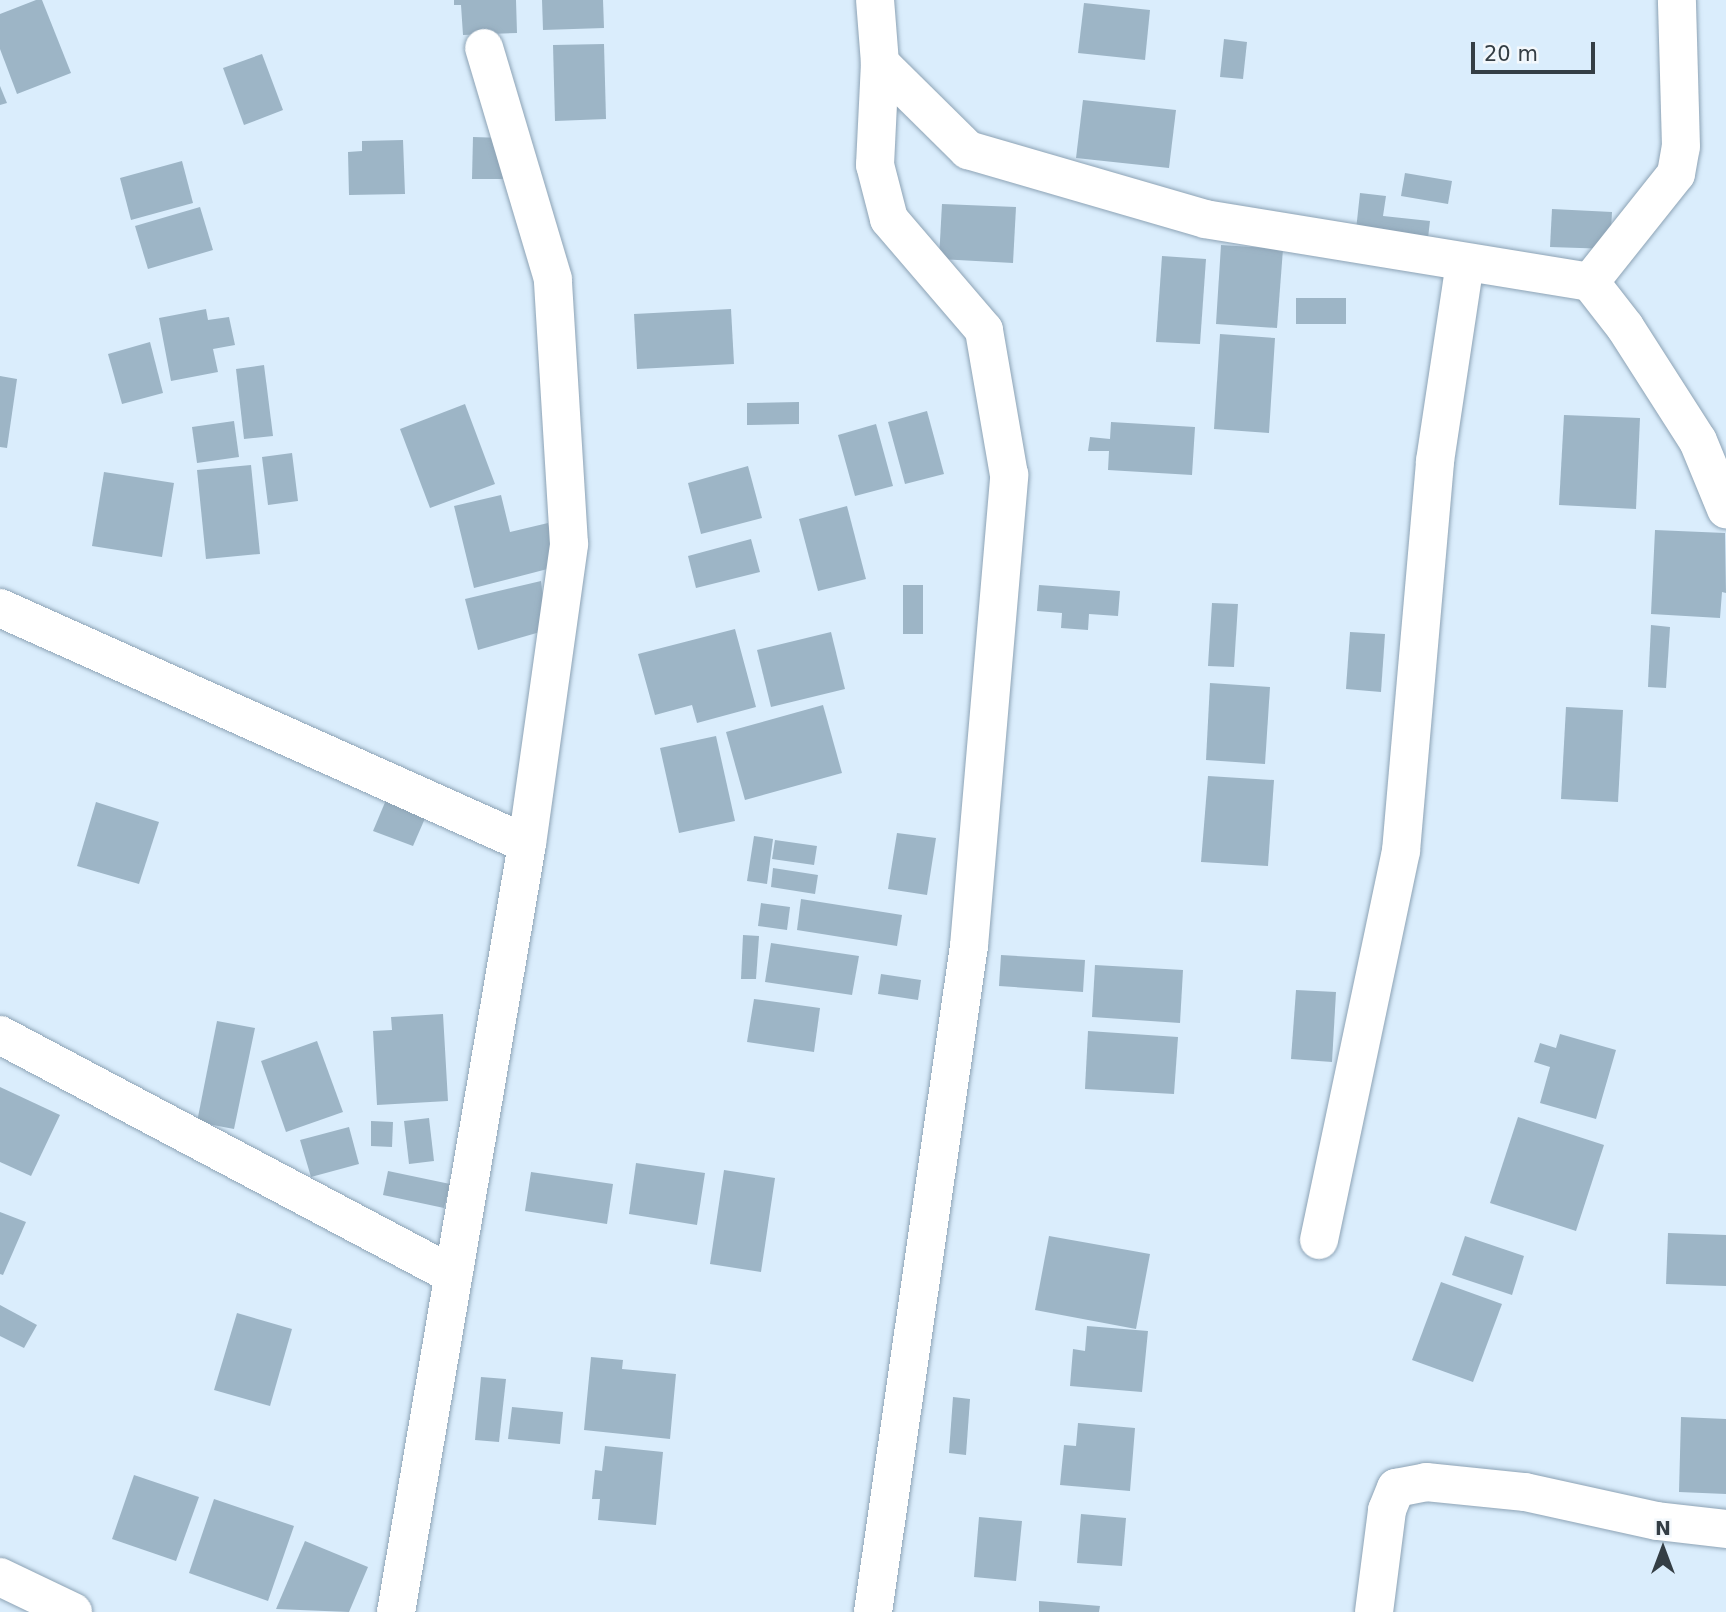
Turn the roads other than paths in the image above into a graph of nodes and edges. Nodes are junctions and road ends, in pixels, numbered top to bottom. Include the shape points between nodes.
1 (875, 0) edge
2 (1677, 0) edge
3 (484, 48) dead end
4 (880, 63) junction
5 (1465, 262) junction
6 (1590, 282) junction
7 (1726, 509) edge
8 (0, 608) edge
9 (527, 844) junction
10 (0, 1035) edge
11 (1319, 1240) dead end
12 (453, 1275) junction
13 (1726, 1529) edge
14 (0, 1577) edge
15 (73, 1612) edge
16 (396, 1612) edge
17 (873, 1612) edge
18 (1374, 1612) edge

1 - 4 street
2 - 6 street via 1681,147 1676,174
3 - 9 street via 552,279 569,544
4 - 5 street via 968,150 1205,219
4 - 17 street via 875,165 889,219 984,330 1009,475 969,946
5 - 6 street
5 - 11 street via 1435,461 1401,851
6 - 7 street via 1625,327 1698,441
8 - 9 street
9 - 12 street
10 - 12 street
12 - 16 street
13 - 18 street via 1657,1521 1525,1492 1426,1482 1396,1488 1387,1510
14 - 15 street

